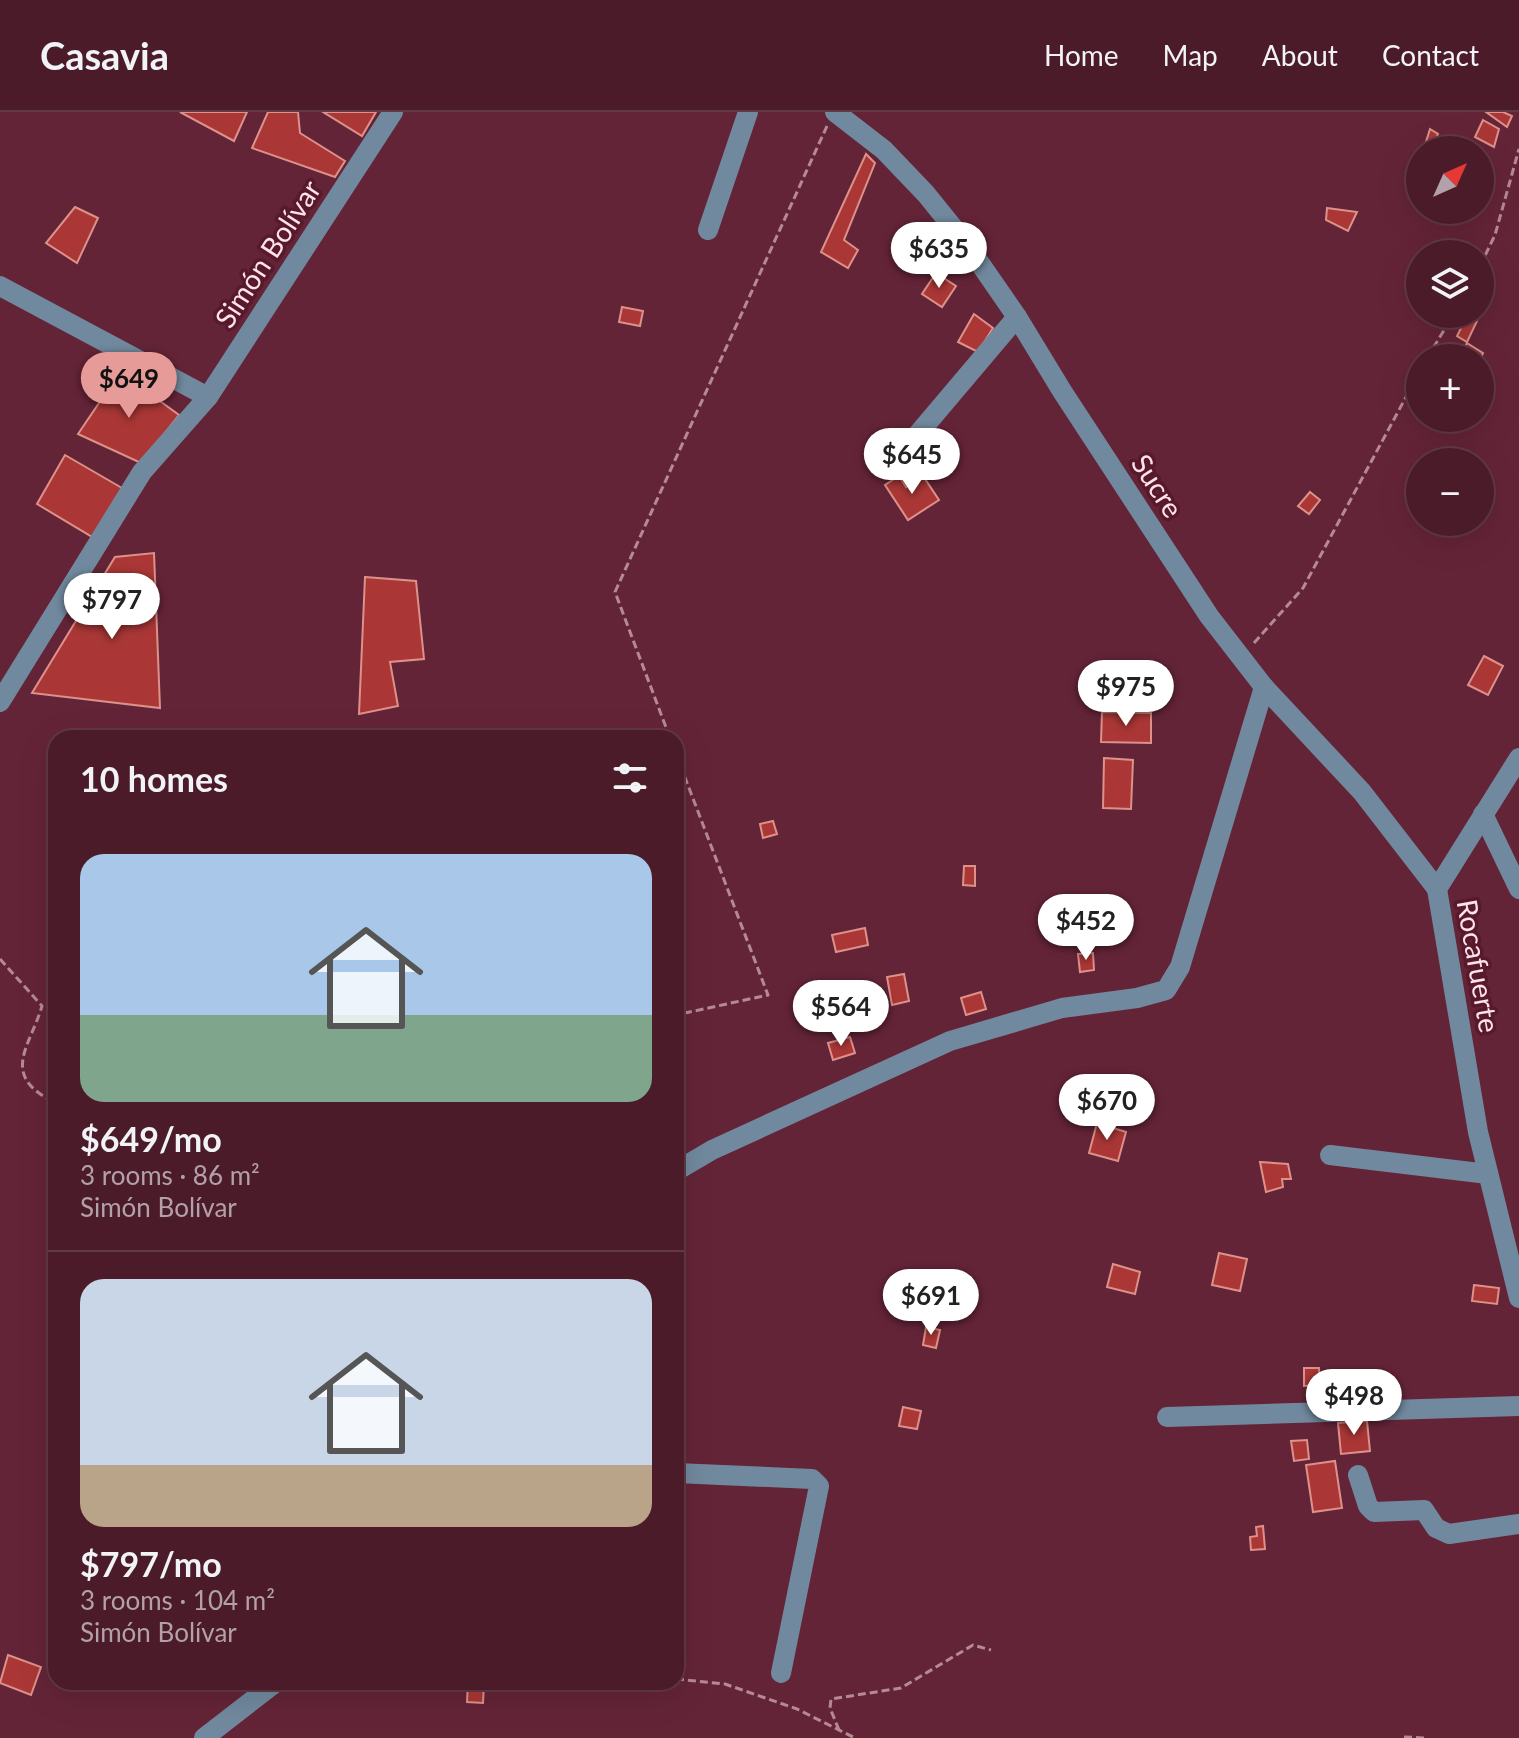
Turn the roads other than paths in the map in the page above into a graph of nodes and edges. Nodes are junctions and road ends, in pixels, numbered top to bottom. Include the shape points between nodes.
1 (393, 112) edge
2 (748, 112) edge
3 (831, 119) edge
4 (708, 230) dead end
5 (0, 286) edge
6 (1017, 317) junction
7 (208, 397) junction
8 (907, 447) dead end
9 (1264, 687) junction
10 (0, 702) edge
11 (1517, 766) edge
12 (1483, 814) junction
13 (1437, 889) junction
14 (1519, 889) edge
15 (1330, 1155) dead end
16 (684, 1166) edge
17 (1488, 1174) junction
18 (1509, 1214) edge
19 (1519, 1298) edge
20 (1519, 1406) edge
21 (1167, 1417) dead end
22 (684, 1473) edge
23 (1358, 1475) dead end
24 (1519, 1524) edge
25 (781, 1673) dead end
26 (266, 1690) edge
27 (204, 1738) edge

1 - 7 street, Simón Bolívar
2 - 4 street
3 - 6 street, Sucre via 884,150 926,194
5 - 7 street
6 - 8 street
6 - 9 street, Sucre via 1209,616
7 - 10 street, Simón Bolívar via 142,472
9 - 13 street, Sucre via 1362,792
9 - 16 street via 1180,967 1166,990 1062,1008 950,1041
11 - 12 street, Rocafuerte
12 - 13 street, Rocafuerte
12 - 14 street
13 - 17 street, Rocafuerte
15 - 17 street
17 - 18 street, Rocafuerte
18 - 19 street, Rocafuerte
20 - 21 street
22 - 25 street via 812,1479 819,1486
23 - 24 street via 1374,1512 1424,1510 1436,1528 1449,1534
26 - 27 street

